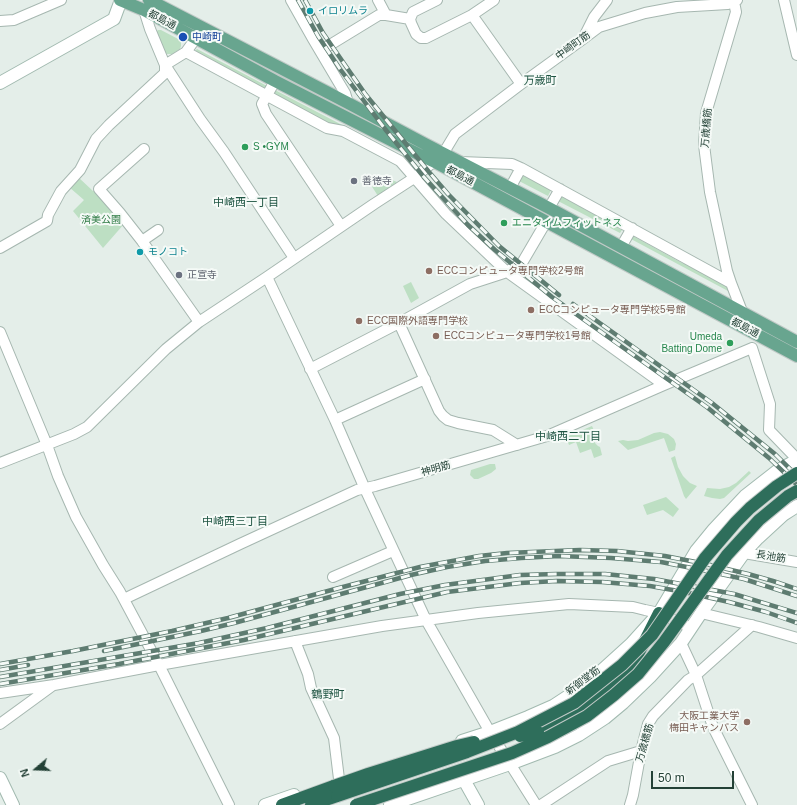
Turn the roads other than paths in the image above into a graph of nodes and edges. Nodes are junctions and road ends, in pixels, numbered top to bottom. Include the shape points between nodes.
1 (61, 0) edge
2 (120, 0) edge
3 (291, 0) edge
4 (378, 0) edge
5 (437, 0) edge
6 (494, 0) edge
7 (607, 0) edge
8 (784, 0) edge
9 (735, 1) edge
10 (147, 5) edge
11 (386, 15) junction
12 (472, 15) junction
13 (410, 19) junction
14 (0, 21) edge
15 (196, 38) junction
16 (583, 39) junction
17 (320, 51) junction
18 (186, 52) junction
19 (797, 54) edge
20 (165, 65) junction
21 (275, 81) junction
22 (0, 83) edge
23 (521, 84) junction
24 (267, 96) junction
25 (348, 103) junction
26 (144, 149) dead end
27 (443, 154) junction
28 (433, 161) junction
29 (461, 162) junction
30 (521, 168) junction
31 (414, 178) junction
32 (510, 188) junction
33 (560, 189) junction
34 (549, 208) junction
35 (546, 222) junction
36 (341, 226) junction
37 (632, 228) junction
38 (158, 230) dead end
39 (142, 241) junction
40 (621, 247) junction
41 (0, 248) edge
42 (294, 258) junction
43 (507, 272) junction
44 (267, 277) junction
45 (731, 282) junction
46 (742, 314) junction
47 (199, 322) junction
48 (399, 323) junction
49 (764, 324) junction
50 (0, 332) edge
51 (758, 335) junction
52 (797, 342) edge
53 (752, 348) junction
54 (797, 356) edge
55 (310, 369) junction
56 (425, 379) junction
57 (664, 385) junction
58 (335, 420) junction
59 (47, 445) junction
60 (516, 445) junction
61 (797, 459) edge
62 (0, 463) edge
63 (797, 473) edge
64 (365, 489) junction
65 (797, 491) edge
66 (797, 506) edge
67 (393, 551) junction
68 (744, 553) junction
69 (797, 562) edge
70 (333, 577) dead end
71 (124, 599) junction
72 (659, 612) junction
73 (701, 613) junction
74 (426, 620) junction
75 (752, 625) junction
76 (691, 628) junction
77 (797, 638) edge
78 (295, 641) junction
79 (681, 643) junction
80 (159, 665) junction
81 (696, 675) junction
82 (54, 685) junction
83 (0, 693) edge
84 (0, 724) edge
85 (490, 732) junction
86 (641, 751) junction
87 (510, 764) junction
88 (0, 778) edge
89 (339, 779) junction
90 (464, 780) junction
91 (632, 800) edge
92 (13, 805) edge
93 (229, 805) edge
94 (265, 805) edge
95 (282, 805) edge
96 (311, 805) edge
97 (356, 805) edge
98 (390, 805) edge
99 (478, 805) edge
100 (536, 805) edge
101 (541, 805) edge
102 (640, 805) edge
103 (752, 805) edge

1 - 14 street via 14,20
2 - 10 main road, 都島通
2 - 22 street via 114,19
3 - 17 street
4 - 11 street
5 - 13 street via 413,12
6 - 12 street
7 - 16 street via 594,17
8 - 19 street
9 - 16 street, 中崎町筋 via 728,4 677,7 645,13 598,27
9 - 45 street, 万歳橋筋 via 736,12 706,113 704,145 710,192
10 - 15 main road, 都島通
10 - 20 street via 150,29
10 - 25 main road, 都島通
11 - 13 street
11 - 17 street via 380,15
12 - 13 street via 426,38 416,34
12 - 23 street
15 - 18 street
15 - 21 main road, 都島通
16 - 23 street, 中崎町筋
17 - 25 street via 345,93
18 - 20 street
18 - 24 street
20 - 41 street via 165,73 96,139 80,170 61,191 47,221
20 - 42 street
21 - 24 street
21 - 28 main road, 都島通
23 - 27 street, 中崎町筋 via 455,134
24 - 31 street via 327,128 343,131 400,161
24 - 36 street via 262,104 266,114
25 - 27 main road, 都島通
26 - 39 street via 99,189
27 - 28 street
27 - 29 main road, 都島通
28 - 31 street
28 - 35 main road, 都島通
29 - 30 street via 512,164
29 - 32 main road, 都島通
30 - 32 street
30 - 33 street
31 - 36 street
31 - 43 street via 446,214
32 - 34 main road, 都島通
33 - 34 street
33 - 37 street
34 - 40 main road, 都島通
35 - 43 street via 522,263
35 - 51 main road, 都島通
36 - 42 street
37 - 40 street
37 - 45 street
38 - 39 street
39 - 47 street
40 - 46 main road, 都島通
42 - 44 street
43 - 48 street via 470,284
43 - 57 street
44 - 47 street
44 - 55 street
45 - 46 street, 万歳橋筋
46 - 49 main road, 都島通
47 - 59 street via 166,349 87,427
48 - 55 street
48 - 56 street
49 - 51 street
49 - 52 main road, 都島通
50 - 59 street
51 - 53 street
51 - 54 main road, 都島通
53 - 57 street, 神明筋
53 - 61 street via 770,404 769,430
55 - 58 street
56 - 58 street
56 - 60 street via 439,411 448,420 493,430
57 - 60 street, 神明筋 via 547,436
58 - 64 street
59 - 62 street
59 - 71 street via 76,517
60 - 64 street, 神明筋
61 - 72 street via 751,492 714,529 696,551
63 - 96 highway, 新御堂筋, bridge via 772,490 736,522 705,558 652,635 622,665 574,703 511,735
64 - 67 street
64 - 71 street, 神明筋 via 357,490
65 - 97 highway, bridge via 759,520 732,550 638,674 587,716 512,753
66 - 68 street via 783,515
67 - 70 street
67 - 74 street
68 - 69 street, 長池筋
68 - 73 street
71 - 80 street
72 - 74 street via 633,607 569,604
72 - 76 street
72 - 85 street via 630,644 582,687 553,706
72 - 95 highway, bridge via 631,668 609,689 583,708 538,732 457,746
73 - 75 street
73 - 76 street
74 - 78 street
74 - 85 street
75 - 77 street
75 - 81 street, 万歳橋筋
76 - 79 street
78 - 80 street
78 - 89 street via 311,688 334,738
79 - 81 street
79 - 87 street via 650,677 606,718 555,748
80 - 82 street
80 - 93 street
81 - 86 street, 万歳橋筋 via 653,716 648,724
81 - 103 street via 713,727
82 - 83 street
82 - 84 street
85 - 87 street
85 - 89 street
86 - 91 street, 万歳橋筋
86 - 101 street via 608,761
87 - 90 street
87 - 100 street
88 - 92 street
89 - 94 street
90 - 98 street
90 - 99 street
91 - 102 street

